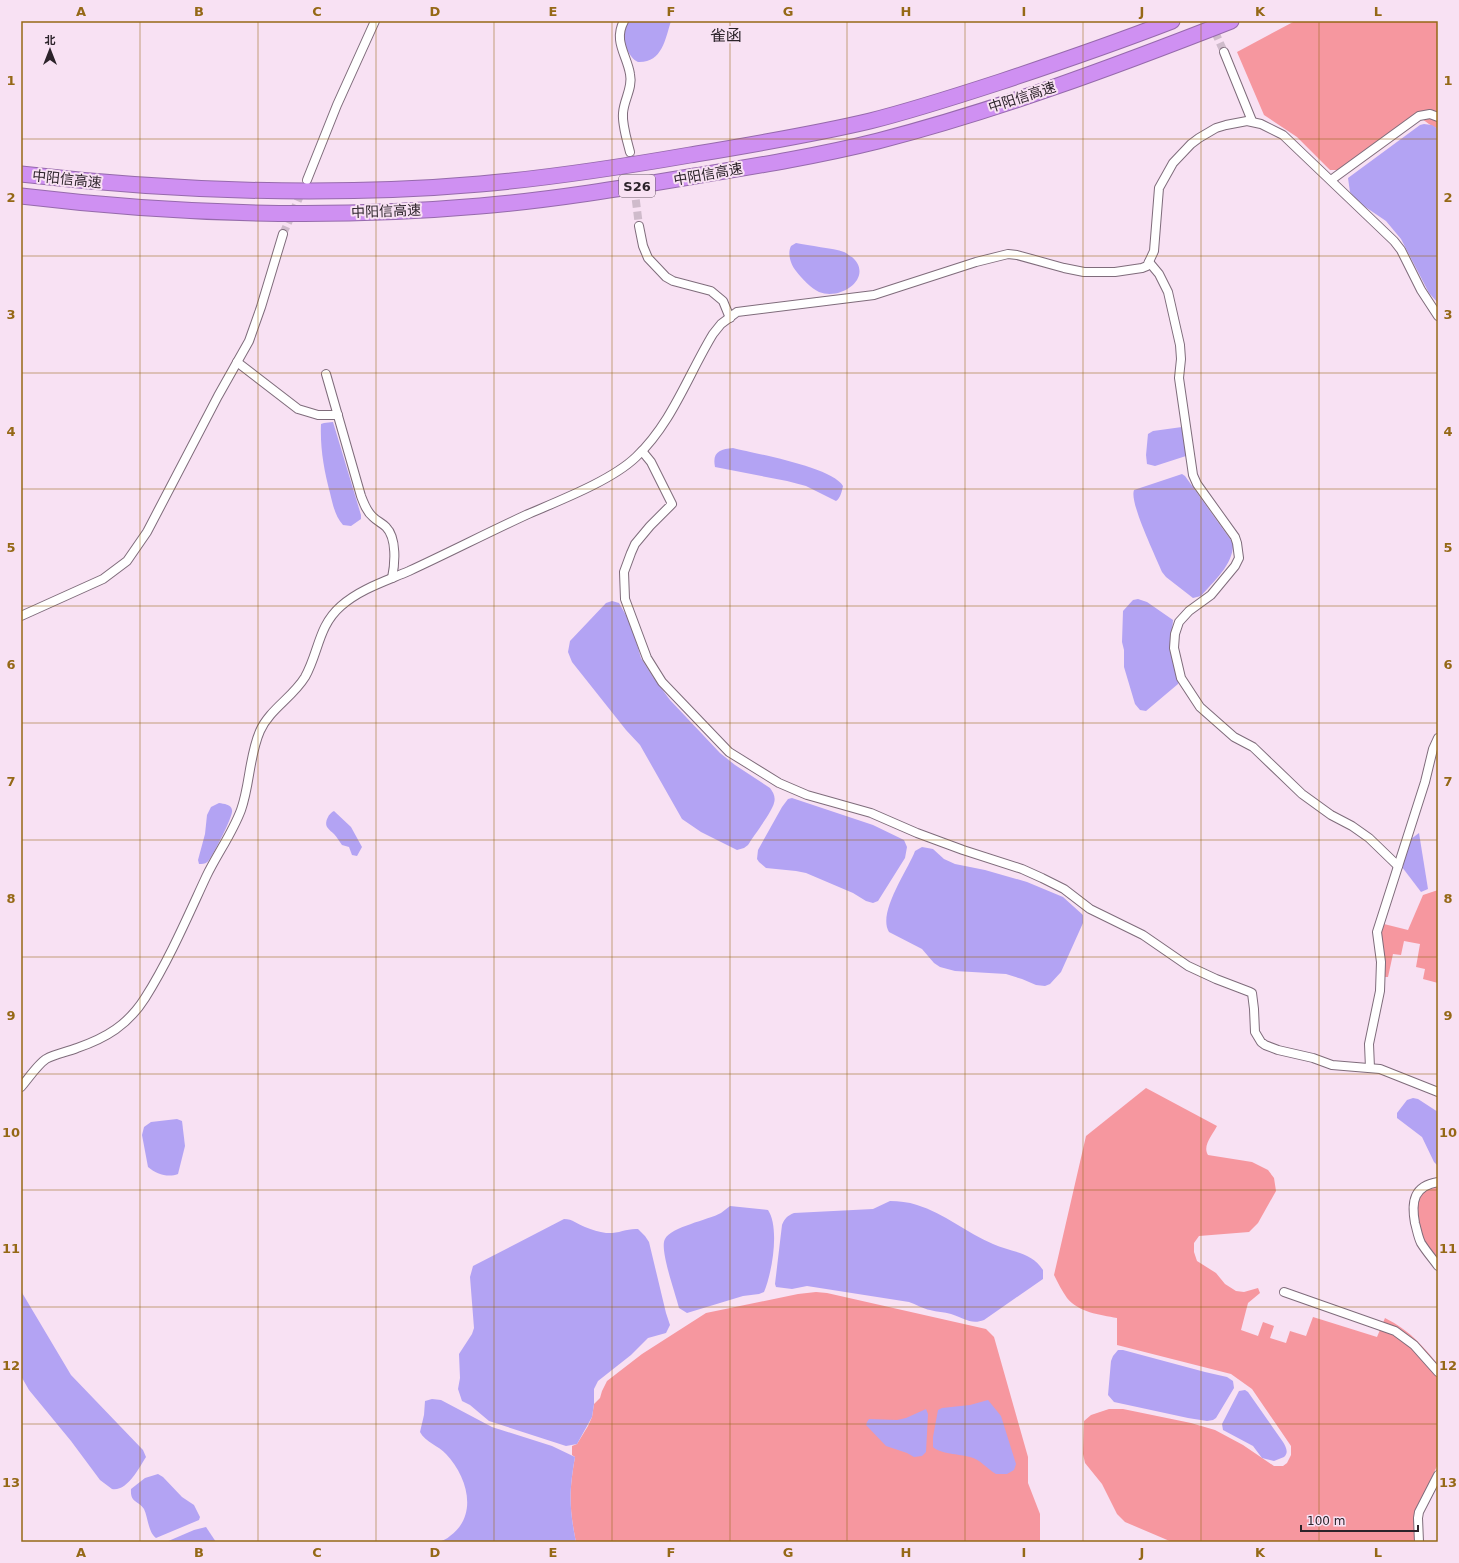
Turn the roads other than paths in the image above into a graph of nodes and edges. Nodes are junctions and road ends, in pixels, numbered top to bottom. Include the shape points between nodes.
1 (375, 21) edge
2 (624, 21) edge
3 (1172, 21) edge
4 (1231, 21) edge
5 (1224, 52) tunnel mouth
6 (1438, 117) edge
7 (1252, 121) junction
8 (630, 152) tunnel mouth
9 (21, 174) edge
10 (307, 180) tunnel mouth
11 (1331, 180) junction
12 (21, 196) edge
13 (639, 226) tunnel mouth
14 (283, 234) tunnel mouth
15 (1149, 262) junction
16 (1438, 316) edge
17 (730, 318) junction
18 (237, 362) junction
19 (326, 374) dead end
20 (338, 415) junction
21 (642, 451) junction
22 (392, 578) junction
23 (21, 616) edge
24 (1438, 738) edge
25 (1398, 866) junction
26 (1370, 1068) junction
27 (21, 1087) edge
28 (1438, 1092) edge
29 (1438, 1182) edge
30 (1438, 1266) edge
31 (1284, 1292) dead end
32 (1438, 1372) edge
33 (1438, 1475) edge
34 (1419, 1542) edge

1 - 10 street
2 - 8 street via 620,29 620,40 631,79 623,115
3 - 9 highway, 中阳信高速 / S26 via 1036,70 871,120 731,148 557,176 438,187 290,190 129,185
4 - 12 highway, 中阳信高速 / S26 via 1050,88 910,132 728,171 547,199 411,210 247,212 82,203
5 - 7 street
6 - 11 street via 1430,114 1419,116
7 - 11 street via 1283,135
7 - 15 street via 1226,125 1205,134 1173,163 1159,188 1154,251
11 - 16 street via 1398,245 1421,290
13 - 17 street via 648,258 666,277 711,291 722,301
14 - 18 street via 258,316 249,341
15 - 17 street via 1145,267 1133,270 1084,272 1008,254 874,295 737,312
15 - 25 street via 1159,274 1168,292 1180,345 1179,378 1193,475 1235,536 1239,553 1235,566 1211,595 1179,622 1174,648 1180,678 1200,707 1234,736 1252,747 1302,794 1330,815 1369,838
17 - 21 street via 713,334 670,415
18 - 20 street via 298,409 318,415
18 - 23 street via 147,532 127,561 103,579
19 - 20 street
20 - 22 street via 367,510 387,527 391,535 395,552
21 - 22 street via 624,467 602,480
21 - 26 street via 651,462 672,504 650,526 631,553 624,572 625,599 647,658 662,682 729,752 779,783 807,795 871,813 944,843 1022,869 1060,887 1090,909 1143,934 1188,966 1252,993 1255,1032 1261,1042 1269,1047 1332,1065
22 - 27 street via 350,600 332,615 322,632 304,677 261,729 240,814 142,1003 116,1030 105,1037 44,1060
24 - 25 street
25 - 26 street via 1377,932 1381,962 1380,990 1369,1044
26 - 28 street via 1380,1069
29 - 30 street via 1429,1183 1419,1190 1412,1210 1420,1242
31 - 32 street via 1395,1331 1414,1345
33 - 34 street via 1419,1512

